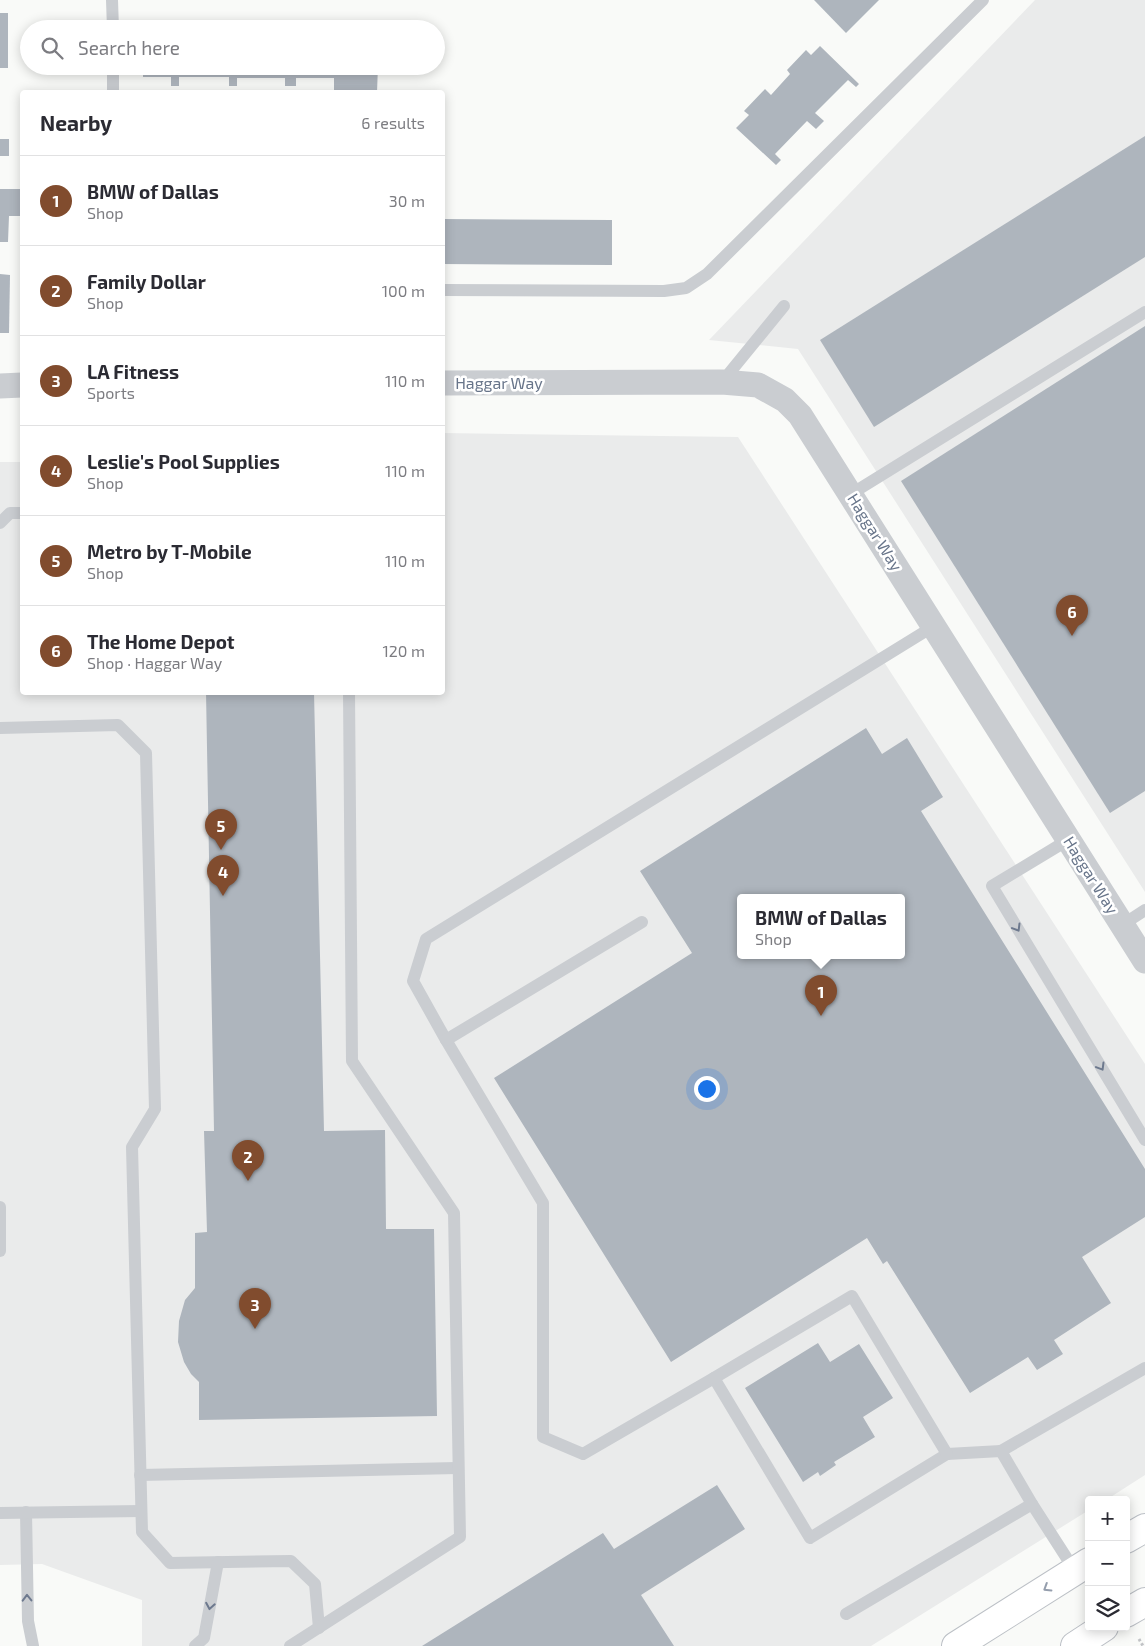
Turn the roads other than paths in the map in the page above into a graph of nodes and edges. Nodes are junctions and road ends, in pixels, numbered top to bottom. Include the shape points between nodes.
1 (112, 0) edge
2 (984, 0) edge
3 (112, 20) edge
4 (113, 75) edge
5 (113, 90) edge
6 (445, 290) edge
7 (784, 306) dead end
8 (1145, 312) edge
9 (722, 382) junction
10 (445, 383) edge
11 (20, 385) edge
12 (0, 386) edge
13 (851, 494) junction
14 (20, 513) edge
15 (0, 523) edge
16 (934, 626) junction
17 (349, 695) edge
18 (0, 728) edge
19 (1068, 840) junction
20 (1145, 910) edge
21 (642, 922) dead end
22 (1122, 925) junction
23 (1145, 961) edge
24 (446, 1040) junction
25 (1145, 1140) edge
26 (0, 1207) edge
27 (0, 1251) edge
28 (1145, 1368) edge
29 (714, 1378) junction
30 (1001, 1451) junction
31 (947, 1454) junction
32 (458, 1468) junction
33 (140, 1475) junction
34 (1032, 1504) junction
35 (141, 1511) junction
36 (26, 1512) junction
37 (0, 1513) edge
38 (1145, 1528) edge
39 (1130, 1537) edge
40 (218, 1562) junction
41 (1082, 1567) edge
42 (1145, 1602) edge
43 (1130, 1611) edge
44 (846, 1614) dead end
45 (319, 1628) junction
46 (1098, 1631) edge
47 (973, 1642) edge
48 (32, 1646) edge
49 (195, 1646) edge
50 (290, 1646) edge
51 (1075, 1646) edge

1 - 3 lane
2 - 6 lane via 707,274 686,288 664,291
4 - 5 lane
7 - 9 lane
8 - 13 lane
9 - 10 street, Haggar Way
9 - 13 street, Haggar Way via 758,385 785,400 800,414
11 - 12 street
13 - 16 street, Haggar Way
14 - 15 lane via 10,513
16 - 19 street, Haggar Way
16 - 24 lane via 426,939 413,981
17 - 32 lane via 352,1061 454,1213
18 - 33 lane via 118,725 146,752 155,1109 132,1148
19 - 22 street, Haggar Way
19 -> 25 lane via 992,886
20 - 22 lane
21 - 24 lane
22 - 23 street, Haggar Way
24 - 29 lane via 542,1203 543,1437 583,1454
26 - 27 lane
28 - 30 lane
29 - 31 lane via 852,1296
29 - 31 lane via 810,1538
30 - 31 lane
30 - 34 lane
32 - 33 lane
32 - 45 lane via 460,1537
33 - 35 lane
34 - 41 lane
34 - 44 lane
35 - 36 lane
35 - 40 lane via 142,1532 170,1563
36 - 37 lane
48 -> 36 lane via 28,1620
38 - 39 main road
40 - 45 lane via 290,1561 315,1584
40 -> 49 lane via 204,1638
41 -> 47 main road
42 - 43 main road
45 - 50 lane
46 - 51 main road

